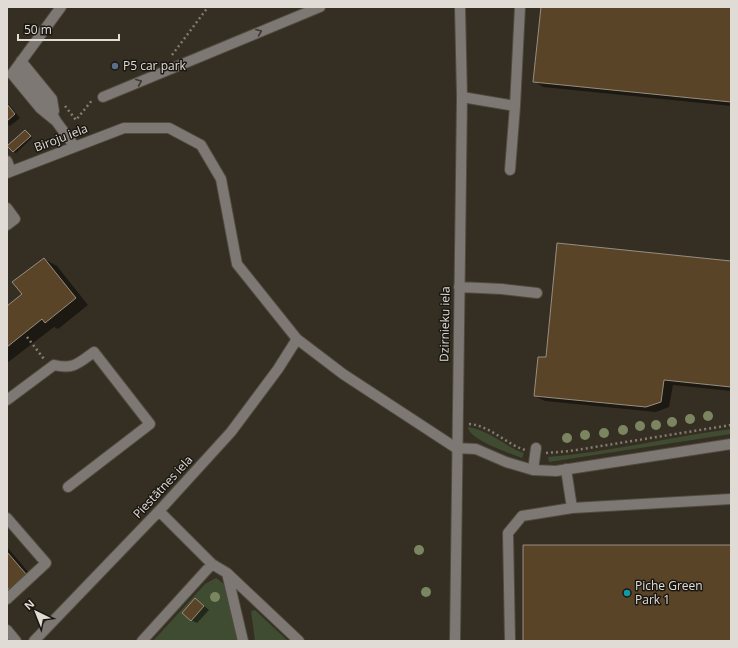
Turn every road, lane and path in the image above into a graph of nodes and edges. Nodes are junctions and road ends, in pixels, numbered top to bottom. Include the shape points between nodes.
1 (61, 7) edge
2 (208, 7) edge
3 (320, 7) edge
4 (460, 7) edge
5 (520, 7) edge
6 (170, 58) dead end
7 (17, 68) junction
8 (103, 97) dead end
9 (462, 97) junction
10 (514, 106) junction
11 (56, 121) junction
12 (75, 147) junction
13 (7, 161) edge
14 (510, 170) dead end
15 (9, 172) edge
16 (7, 208) edge
17 (7, 225) edge
18 (459, 287) junction
19 (537, 294) dead end
20 (27, 337) dead end
21 (297, 339) junction
22 (44, 359) dead end
23 (7, 400) edge
24 (472, 424) dead end
25 (731, 425) edge
26 (731, 444) edge
27 (456, 448) junction
28 (536, 450) junction
29 (566, 469) junction
30 (533, 470) junction
31 (68, 487) dead end
32 (731, 499) edge
33 (572, 508) junction
34 (159, 511) junction
35 (7, 518) edge
36 (212, 564) junction
37 (227, 573) junction
38 (7, 598) edge
39 (7, 630) edge
40 (16, 641) edge
41 (34, 641) edge
42 (142, 641) edge
43 (243, 641) edge
44 (298, 641) edge
45 (454, 641) edge
46 (510, 641) edge

1 - 7 street
2 - 6 path
8 -> 3 street
4 - 9 street, Dzirnieku iela
5 - 10 street
7 - 11 street via 40,108
7 - 11 street via 52,99
9 - 10 street
9 - 18 street, Dzirnieku iela
10 - 14 street
11 - 12 street
12 - 15 street, Biroju iela
12 - 21 street, Biroju iela via 124,128 169,128 201,145 221,179 237,264
13 - 15 street
16 - 17 street via 15,219
18 - 19 street
18 - 27 street, Dzirnieku iela
20 - 22 path
21 - 27 street via 343,374
21 - 34 street, Piestātnes iela via 231,432
23 - 31 street via 54,365 65,368 76,365 94,352 150,424
24 - 28 path via 513,446
25 - 28 path via 570,451
26 - 29 street
27 - 30 street via 476,449
27 - 45 street, Dzirnieku iela
28 - 30 street
29 - 30 street
29 - 33 street
32 - 33 street
33 - 46 street via 522,516 508,533
34 - 36 street
34 - 41 street, Piestātnes iela
35 - 38 street via 46,563
36 - 37 street
36 - 42 street
37 - 43 street
37 - 44 street
39 - 40 street

